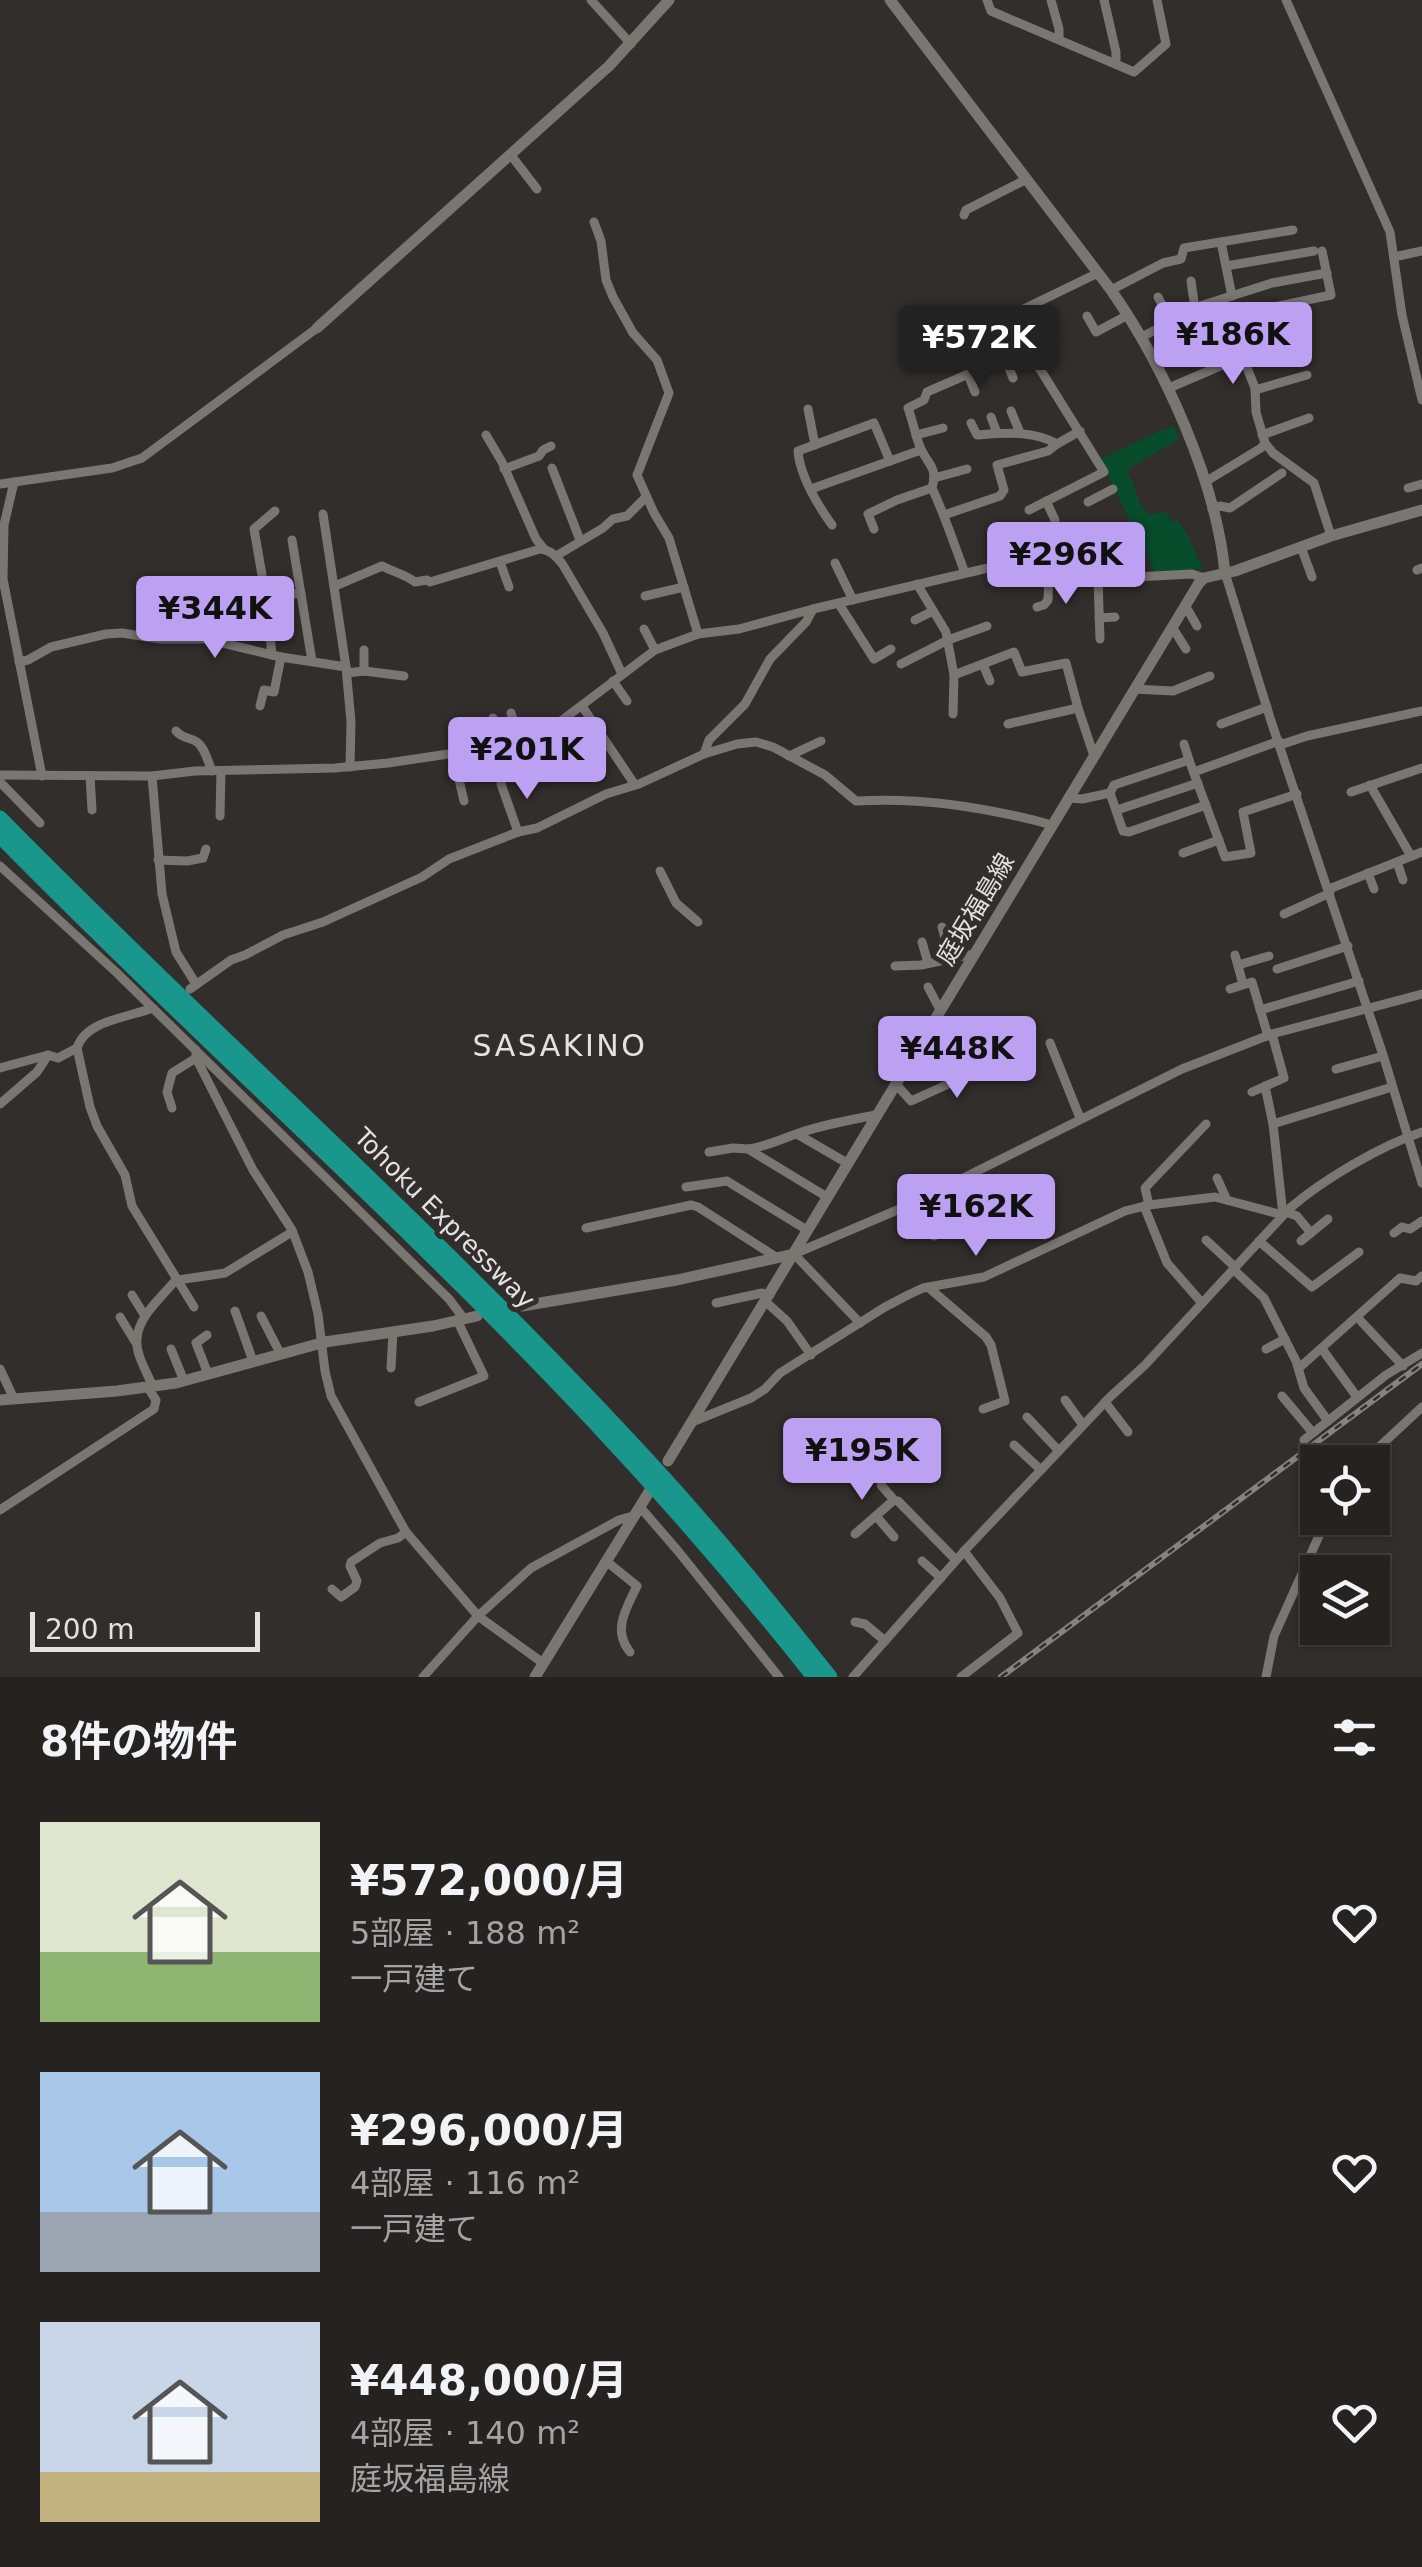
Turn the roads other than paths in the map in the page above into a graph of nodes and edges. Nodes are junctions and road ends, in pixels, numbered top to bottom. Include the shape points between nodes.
1 (592, 0) edge
2 (668, 0) edge
3 (890, 0) edge
4 (987, 0) edge
5 (1051, 0) edge
6 (1104, 0) edge
7 (1157, 0) edge
8 (1286, 0) edge
9 (1058, 39) junction
10 (630, 44) junction
11 (1116, 64) junction
12 (510, 154) junction
13 (1027, 179) junction
14 (537, 188) dead end
15 (964, 215) dead end
16 (594, 222) dead end
17 (1294, 230) dead end
18 (1222, 242) junction
19 (1422, 251) edge
20 (1394, 257) junction
21 (1226, 266) junction
22 (1098, 273) junction
23 (1326, 274) junction
24 (1190, 280) dead end
25 (1258, 288) junction
26 (1110, 290) junction
27 (1232, 296) junction
28 (1158, 297) dead end
29 (1035, 304) junction
30 (1195, 309) junction
31 (1264, 310) junction
32 (1128, 315) junction
33 (1087, 316) dead end
34 (1003, 318) dead end
35 (1175, 320) junction
36 (1228, 325) dead end
37 (317, 328) joint
38 (1278, 334) dead end
39 (1188, 335) dead end
40 (1142, 337) junction
41 (1054, 339) dead end
42 (1242, 357) junction
43 (1004, 358) junction
44 (968, 374) junction
45 (1307, 375) dead end
46 (1014, 378) dead end
47 (1420, 386) edge
48 (1169, 388) junction
49 (1254, 390) junction
50 (976, 392) dead end
51 (1422, 400) edge
52 (808, 408) dead end
53 (1011, 411) dead end
54 (992, 417) dead end
55 (1310, 418) dead end
56 (971, 423) dead end
57 (943, 428) dead end
58 (1080, 431) junction
59 (1020, 433) junction
60 (997, 434) junction
61 (486, 435) dead end
62 (916, 435) junction
63 (1264, 439) junction
64 (1057, 444) junction
65 (815, 445) junction
66 (551, 446) dead end
67 (921, 450) junction
68 (890, 461) junction
69 (552, 468) dead end
70 (504, 469) junction
71 (967, 469) dead end
72 (1282, 473) dead end
73 (14, 482) junction
74 (1204, 482) junction
75 (933, 483) junction
76 (0, 484) edge
77 (1422, 484) edge
78 (1113, 488) dead end
79 (1408, 488) dead end
80 (811, 489) junction
81 (646, 496) junction
82 (1046, 501) junction
83 (1088, 502) dead end
84 (1212, 509) junction
85 (1029, 510) dead end
86 (1422, 510) edge
87 (276, 511) dead end
88 (323, 514) dead end
89 (944, 516) junction
90 (1056, 520) dead end
91 (832, 525) dead end
92 (874, 529) dead end
93 (1331, 536) junction
94 (292, 540) dead end
95 (580, 540) junction
96 (1300, 546) junction
97 (544, 549) junction
98 (556, 556) junction
99 (500, 562) junction
100 (1069, 562) dead end
101 (835, 564) dead end
102 (965, 573) junction
103 (1225, 573) junction
104 (1049, 574) junction
105 (1069, 576) junction
106 (1312, 576) dead end
107 (1204, 578) junction
108 (1098, 580) junction
109 (917, 584) junction
110 (335, 586) junction
111 (509, 587) dead end
112 (684, 587) junction
113 (301, 593) junction
114 (646, 596) dead end
115 (266, 598) junction
116 (853, 600) junction
117 (839, 604) junction
118 (1186, 605) junction
119 (1037, 606) dead end
120 (813, 609) junction
121 (933, 611) junction
122 (1115, 617) dead end
123 (1099, 618) junction
124 (915, 620) dead end
125 (987, 626) dead end
126 (1197, 626) dead end
127 (1172, 628) junction
128 (644, 630) dead end
129 (698, 634) junction
130 (1100, 639) dead end
131 (948, 640) junction
132 (1186, 649) dead end
133 (364, 650) dead end
134 (655, 650) junction
135 (891, 650) dead end
136 (277, 656) junction
137 (312, 661) junction
138 (19, 662) junction
139 (902, 664) dead end
140 (983, 665) junction
141 (347, 670) junction
142 (364, 671) junction
143 (622, 674) junction
144 (954, 675) junction
145 (404, 676) dead end
146 (1210, 676) dead end
147 (990, 681) dead end
148 (613, 682) junction
149 (1136, 692) junction
150 (627, 701) dead end
151 (260, 706) dead end
152 (582, 706) junction
153 (1268, 707) junction
154 (1078, 708) junction
155 (1422, 711) edge
156 (511, 713) dead end
157 (953, 714) dead end
158 (493, 718) dead end
159 (1008, 724) dead end
160 (1221, 724) dead end
161 (176, 731) dead end
162 (520, 741) junction
163 (821, 741) dead end
164 (1279, 743) junction
165 (1184, 744) dead end
166 (501, 746) junction
167 (453, 754) junction
168 (704, 754) junction
169 (789, 756) junction
170 (1094, 756) junction
171 (1190, 760) junction
172 (350, 766) junction
173 (1422, 768) edge
174 (217, 771) junction
175 (42, 776) junction
176 (90, 776) junction
177 (152, 776) junction
178 (0, 778) edge
179 (1196, 778) junction
180 (635, 785) junction
181 (1370, 785) junction
182 (1110, 792) junction
183 (1350, 792) dead end
184 (1296, 794) junction
185 (1068, 798) junction
186 (464, 800) dead end
187 (1206, 805) junction
188 (92, 810) dead end
189 (1117, 810) junction
190 (220, 816) dead end
191 (0, 818) edge
192 (40, 823) dead end
193 (1052, 825) junction
194 (1123, 830) junction
195 (518, 832) junction
196 (0, 836) edge
197 (1220, 840) junction
198 (1118, 844) dead end
199 (206, 849) dead end
200 (1183, 853) dead end
201 (1417, 854) edge
202 (158, 860) junction
203 (1397, 862) junction
204 (0, 866) edge
205 (660, 871) dead end
206 (1368, 873) junction
207 (1404, 880) dead end
208 (1374, 889) dead end
209 (1330, 891) junction
210 (1284, 914) dead end
211 (698, 922) dead end
212 (942, 927) dead end
213 (922, 942) dead end
214 (1348, 946) junction
215 (974, 954) junction
216 (1269, 956) dead end
217 (950, 958) junction
218 (928, 963) junction
219 (895, 966) dead end
220 (1277, 969) dead end
221 (1359, 981) junction
222 (1244, 984) junction
223 (928, 987) dead end
224 (1230, 988) dead end
225 (1422, 994) edge
226 (152, 1008) junction
227 (941, 1008) junction
228 (1368, 1009) junction
229 (1260, 1010) junction
230 (1016, 1033) dead end
231 (1270, 1035) junction
232 (1050, 1043) dead end
233 (77, 1048) junction
234 (196, 1054) junction
235 (48, 1056) junction
236 (1384, 1056) junction
237 (0, 1068) edge
238 (1336, 1068) dead end
239 (895, 1084) junction
240 (1264, 1086) junction
241 (1392, 1087) junction
242 (1252, 1092) dead end
243 (0, 1104) edge
244 (172, 1108) dead end
245 (876, 1115) junction
246 (1080, 1118) junction
247 (1206, 1124) dead end
248 (1273, 1124) junction
249 (1422, 1132) edge
250 (797, 1134) junction
251 (1407, 1137) junction
252 (748, 1149) junction
253 (710, 1152) dead end
254 (847, 1163) junction
255 (1218, 1178) dead end
256 (1422, 1183) edge
257 (686, 1187) dead end
258 (826, 1197) junction
259 (1227, 1200) junction
260 (914, 1202) junction
261 (1146, 1206) junction
262 (1284, 1214) junction
263 (1328, 1218) dead end
264 (1422, 1222) edge
265 (586, 1228) dead end
266 (807, 1230) junction
267 (292, 1232) junction
268 (1310, 1233) junction
269 (1394, 1233) dead end
270 (934, 1236) dead end
271 (1206, 1240) dead end
272 (1259, 1241) junction
273 (1301, 1241) dead end
274 (1359, 1252) dead end
275 (794, 1254) junction
276 (776, 1257) junction
277 (1234, 1268) junction
278 (1422, 1276) edge
279 (178, 1280) junction
280 (928, 1288) junction
281 (132, 1295) dead end
282 (768, 1299) junction
283 (1202, 1302) junction
284 (716, 1303) dead end
285 (522, 1306) dead end
286 (194, 1307) dead end
287 (235, 1311) dead end
288 (145, 1316) junction
289 (261, 1316) dead end
290 (120, 1317) dead end
291 (1357, 1317) junction
292 (466, 1319) junction
293 (860, 1323) junction
294 (393, 1332) junction
295 (207, 1335) dead end
296 (1285, 1339) junction
297 (322, 1342) junction
298 (136, 1343) junction
299 (170, 1348) dead end
300 (1266, 1349) dead end
301 (1322, 1349) junction
302 (280, 1353) junction
303 (1422, 1353) edge
304 (812, 1355) junction
305 (253, 1360) junction
306 (1403, 1366) junction
307 (0, 1368) edge
308 (391, 1368) dead end
309 (1299, 1368) junction
310 (208, 1374) junction
311 (184, 1381) junction
312 (151, 1388) junction
313 (1282, 1396) dead end
314 (1357, 1396) junction
315 (14, 1399) junction
316 (0, 1400) edge
317 (1065, 1400) dead end
318 (420, 1402) dead end
319 (1105, 1402) junction
320 (1422, 1408) edge
321 (983, 1409) dead end
322 (1027, 1417) dead end
323 (692, 1422) junction
324 (1328, 1422) junction
325 (1084, 1425) junction
326 (1128, 1432) dead end
327 (1014, 1445) dead end
328 (1381, 1445) edge
329 (1058, 1451) junction
330 (668, 1461) dead end
331 (1041, 1470) junction
332 (882, 1485) dead end
333 (649, 1492) dead end
334 (894, 1500) junction
335 (0, 1510) edge
336 (638, 1511) junction
337 (876, 1516) junction
338 (406, 1532) junction
339 (856, 1534) dead end
340 (1319, 1535) edge
341 (894, 1537) dead end
342 (964, 1551) junction
343 (956, 1560) junction
344 (606, 1561) junction
345 (922, 1561) dead end
346 (941, 1578) junction
347 (332, 1589) dead end
348 (478, 1616) junction
349 (855, 1622) dead end
350 (885, 1641) junction
351 (630, 1652) dead end
352 (543, 1663) junction
353 (422, 1677) edge
354 (534, 1677) edge
355 (779, 1677) edge
356 (814, 1677) edge
357 (830, 1677) edge
358 (854, 1677) edge
359 (961, 1677) edge
360 (1266, 1677) edge

1 - 10 street
2 - 10 street
3 - 13 street
4 - 9 street via 990,11
5 - 9 street
6 - 11 street
7 - 11 street via 1166,44 1134,72
8 - 20 street via 1384,217
9 - 11 street
10 - 12 street
12 - 14 street
12 - 37 street
13 - 15 street
13 - 22 street
16 - 81 street via 618,309 657,360 669,393 638,470
17 - 18 street
18 - 21 street
18 - 26 street via 1184,248 1181,259
19 - 20 street
20 - 47 street
21 - 23 street via 1318,251
21 - 27 street
22 - 26 street
22 - 29 street
23 - 25 street
23 - 31 street via 1331,296
24 - 30 street
25 - 27 street
25 - 31 street
26 - 32 street
27 - 30 street
28 - 35 street
29 - 34 street
29 - 41 street
30 - 35 street
31 - 36 street
32 - 33 street via 1096,332
32 - 40 street
35 - 39 street
35 - 40 street
37 - 73 street via 142,458
38 - 42 street via 1239,348
40 - 48 street
42 - 48 street
42 - 49 street
43 - 44 street
43 - 46 street
43 - 58 street via 1025,345
44 - 50 street
44 - 62 street via 908,408
45 - 49 street
47 - 51 street
48 - 74 street
49 - 63 street
52 - 65 street
53 - 59 street
54 - 60 street
55 - 63 street
56 - 60 street via 978,435
57 - 62 street
58 - 64 street
58 - 82 street via 1104,472
59 - 60 street
59 - 64 street
61 - 70 street
62 - 67 street
63 - 74 street via 1261,448
63 - 93 street via 1314,483
64 - 89 street via 998,465 1000,496
65 - 68 street via 874,423
65 - 80 street via 798,451
66 - 70 street
67 - 68 street
67 - 75 street
68 - 80 street
69 - 95 street
70 - 97 street
71 - 75 street
72 - 84 street via 1230,508
73 - 76 street
73 - 138 street via 2,556
74 - 84 street
75 - 89 street
75 - 92 street via 868,514
77 - 79 street
78 - 83 street
80 - 91 street
81 - 95 street via 626,516
81 - 112 street via 669,538
82 - 85 street
82 - 90 street
84 - 103 street
86 - 93 street
87 - 115 street via 254,529
88 - 110 street
89 - 102 street
93 - 96 street
94 - 113 street
95 - 98 street
96 - 103 street
96 - 106 street
97 - 98 street
97 - 99 street
98 - 143 street
99 - 110 street via 430,582 382,566
99 - 111 street
100 - 105 street
101 - 116 street
102 - 104 street via 1000,568
102 - 109 street
103 - 107 street
103 - 153 street
104 - 105 street
104 - 119 street via 1048,600
105 - 108 street
107 - 108 street
107 - 118 street, 庭坂福島線
108 - 123 street
109 - 116 street
109 - 121 street
110 - 141 street
112 - 114 street
112 - 129 street
113 - 115 street
113 - 137 street
115 - 136 street
116 - 117 street
117 - 120 street
117 - 135 street via 874,659
118 - 126 street
118 - 127 street, 庭坂福島線
120 - 129 street
120 - 168 street
121 - 124 street
121 - 131 street
122 - 123 street
123 - 130 street
125 - 131 street
127 - 132 street
127 - 149 street, 庭坂福島線
128 - 134 street
129 - 134 street
131 - 139 street
131 - 144 street
133 - 142 street
134 - 143 street
136 - 137 street
136 - 138 street via 206,639 122,632 51,647
136 - 151 street via 274,692 264,690
137 - 141 street
138 - 175 street
140 - 144 street
140 - 147 street
140 - 154 street via 1014,652 1022,672 1066,662
141 - 142 street
141 - 172 street
142 - 145 street
143 - 148 street
144 - 157 street
146 - 149 street via 1173,691
148 - 150 street
148 - 152 street
149 - 170 street, 庭坂福島線
152 - 162 street
152 - 180 street
153 - 160 street
153 - 164 street
154 - 159 street
154 - 170 street
155 - 164 street
156 - 162 street
158 - 166 street
161 - 174 street via 195,741
162 - 166 street
163 - 169 street
164 - 179 street
164 - 184 street
165 - 171 street
166 - 167 street
166 - 195 street
167 - 172 street
167 - 186 street
168 - 169 street via 756,742
168 - 180 street
169 - 193 street via 856,801 946,804
170 - 185 street, 庭坂福島線
171 - 179 street
171 - 182 street via 1114,784
172 - 174 street
173 - 181 street
174 - 177 street
174 - 190 street
175 - 176 street
175 - 178 street
176 - 177 street
176 - 188 street
177 - 202 street
178 - 192 street
179 - 187 street
179 - 189 street
180 - 195 street
181 - 183 street
181 - 201 street
182 - 185 street
182 - 189 street
184 - 197 street via 1243,812 1251,853 1226,857
184 - 209 street
185 - 193 street, 庭坂福島線
187 - 194 street
187 - 197 street
189 - 194 street
191 - 357 highway, Tohoku Expressway via 542,1348 678,1493
193 - 215 street, 庭坂福島線
194 - 198 street
195 - 202 street via 283,935 193,986 173,944
196 - 356 highway, Tohoku Expressway via 532,1358 659,1493
197 - 200 street
199 - 202 street via 203,858
201 - 203 street
203 - 206 street
203 - 207 street
204 - 226 street
205 - 211 street via 676,903
206 - 208 street
206 - 209 street
209 - 210 street
209 - 214 street
212 - 217 street
213 - 218 street
214 - 220 street
214 - 221 street
215 - 217 street
215 - 227 street, 庭坂福島線
216 - 222 street via 1237,960
217 - 218 street
218 - 219 street
221 - 228 street
221 - 229 street
222 - 224 street
222 - 229 street via 1252,982
223 - 227 street
225 - 228 street
226 - 233 street via 94,1027
226 - 234 street
227 - 239 street, 庭坂福島線
228 - 231 street
228 - 236 street
229 - 231 street
230 - 239 street via 962,1058 966,1076 911,1101
231 - 240 street via 1284,1078
231 - 246 street
232 - 246 street
233 - 235 street
233 - 279 street via 97,1126 125,1175 138,1218
234 - 244 street via 172,1073
234 - 267 street
234 - 292 street
235 - 237 street
235 - 243 street
236 - 238 street
236 - 241 street
239 - 245 street, 庭坂福島線
240 - 242 street
240 - 248 street
241 - 248 street
241 - 251 street
245 - 250 street
245 - 254 street, 庭坂福島線
246 - 260 street
247 - 261 street via 1145,1188
248 - 262 street
249 - 251 street
250 - 252 street
250 - 254 street
251 - 256 street
251 - 262 street via 1319,1186
252 - 253 street
252 - 258 street
254 - 258 street, 庭坂福島線
255 - 259 street
257 - 266 street via 727,1181
258 - 266 street, 庭坂福島線
259 - 261 street
259 - 262 street
260 - 270 street
260 - 275 street
261 - 280 street via 984,1277
261 - 283 street via 1168,1263
262 - 268 street via 1297,1216
262 - 272 street
263 - 268 street
264 - 269 street
265 - 276 street via 690,1205
266 - 275 street, 庭坂福島線
267 - 279 street via 226,1274
267 - 297 street
268 - 273 street
271 - 277 street
272 - 274 street via 1312,1287
272 - 277 street
275 - 276 street
275 - 282 street, 庭坂福島線
275 - 293 street
276 - 285 street
277 - 283 street
277 - 296 street via 1261,1294
278 - 291 street via 1400,1278
279 - 286 street
279 - 288 street
280 - 293 street
280 - 321 street via 986,1337 994,1352 1005,1401
281 - 288 street
282 - 284 street via 762,1293
282 - 304 street
282 - 323 street, 庭坂福島線
283 - 319 street
287 - 305 street
288 - 298 street
289 - 302 street
290 - 298 street
291 - 301 street
291 - 306 street
292 - 294 street
292 - 318 street via 484,1376
293 - 304 street
294 - 297 street
294 - 308 street
295 - 310 street via 196,1343
296 - 300 street
296 - 309 street
297 - 302 street
297 - 338 street via 332,1396
298 - 312 street
299 - 311 street
301 - 309 street
301 - 314 street
302 - 305 street
303 - 306 street
304 - 323 street via 750,1398
305 - 310 street
306 - 314 street
307 - 315 street
309 - 324 street via 1304,1388
310 - 311 street
311 - 312 street
312 - 315 street
312 - 335 street via 154,1409
313 - 324 street via 1309,1437
314 - 324 street
315 - 316 street
317 - 325 street
319 - 325 street
319 - 326 street
320 - 328 street
322 - 329 street
323 - 330 street, 庭坂福島線
325 - 329 street
327 - 331 street
329 - 331 street
331 - 342 street
332 - 334 street
333 - 336 street
334 - 337 street
334 - 343 street
336 - 344 street
336 - 348 street via 532,1568
336 - 355 street
337 - 339 street
337 - 341 street
338 - 347 street via 351,1562 355,1588 341,1597
338 - 348 street
340 - 360 street via 1274,1636
342 - 343 street
342 - 359 street via 1018,1633
343 - 346 street
344 - 351 street via 637,1586 620,1623
344 - 352 street
345 - 346 street
346 - 350 street
348 - 352 street
348 - 353 street
349 - 350 street
350 - 358 street
352 - 354 street

